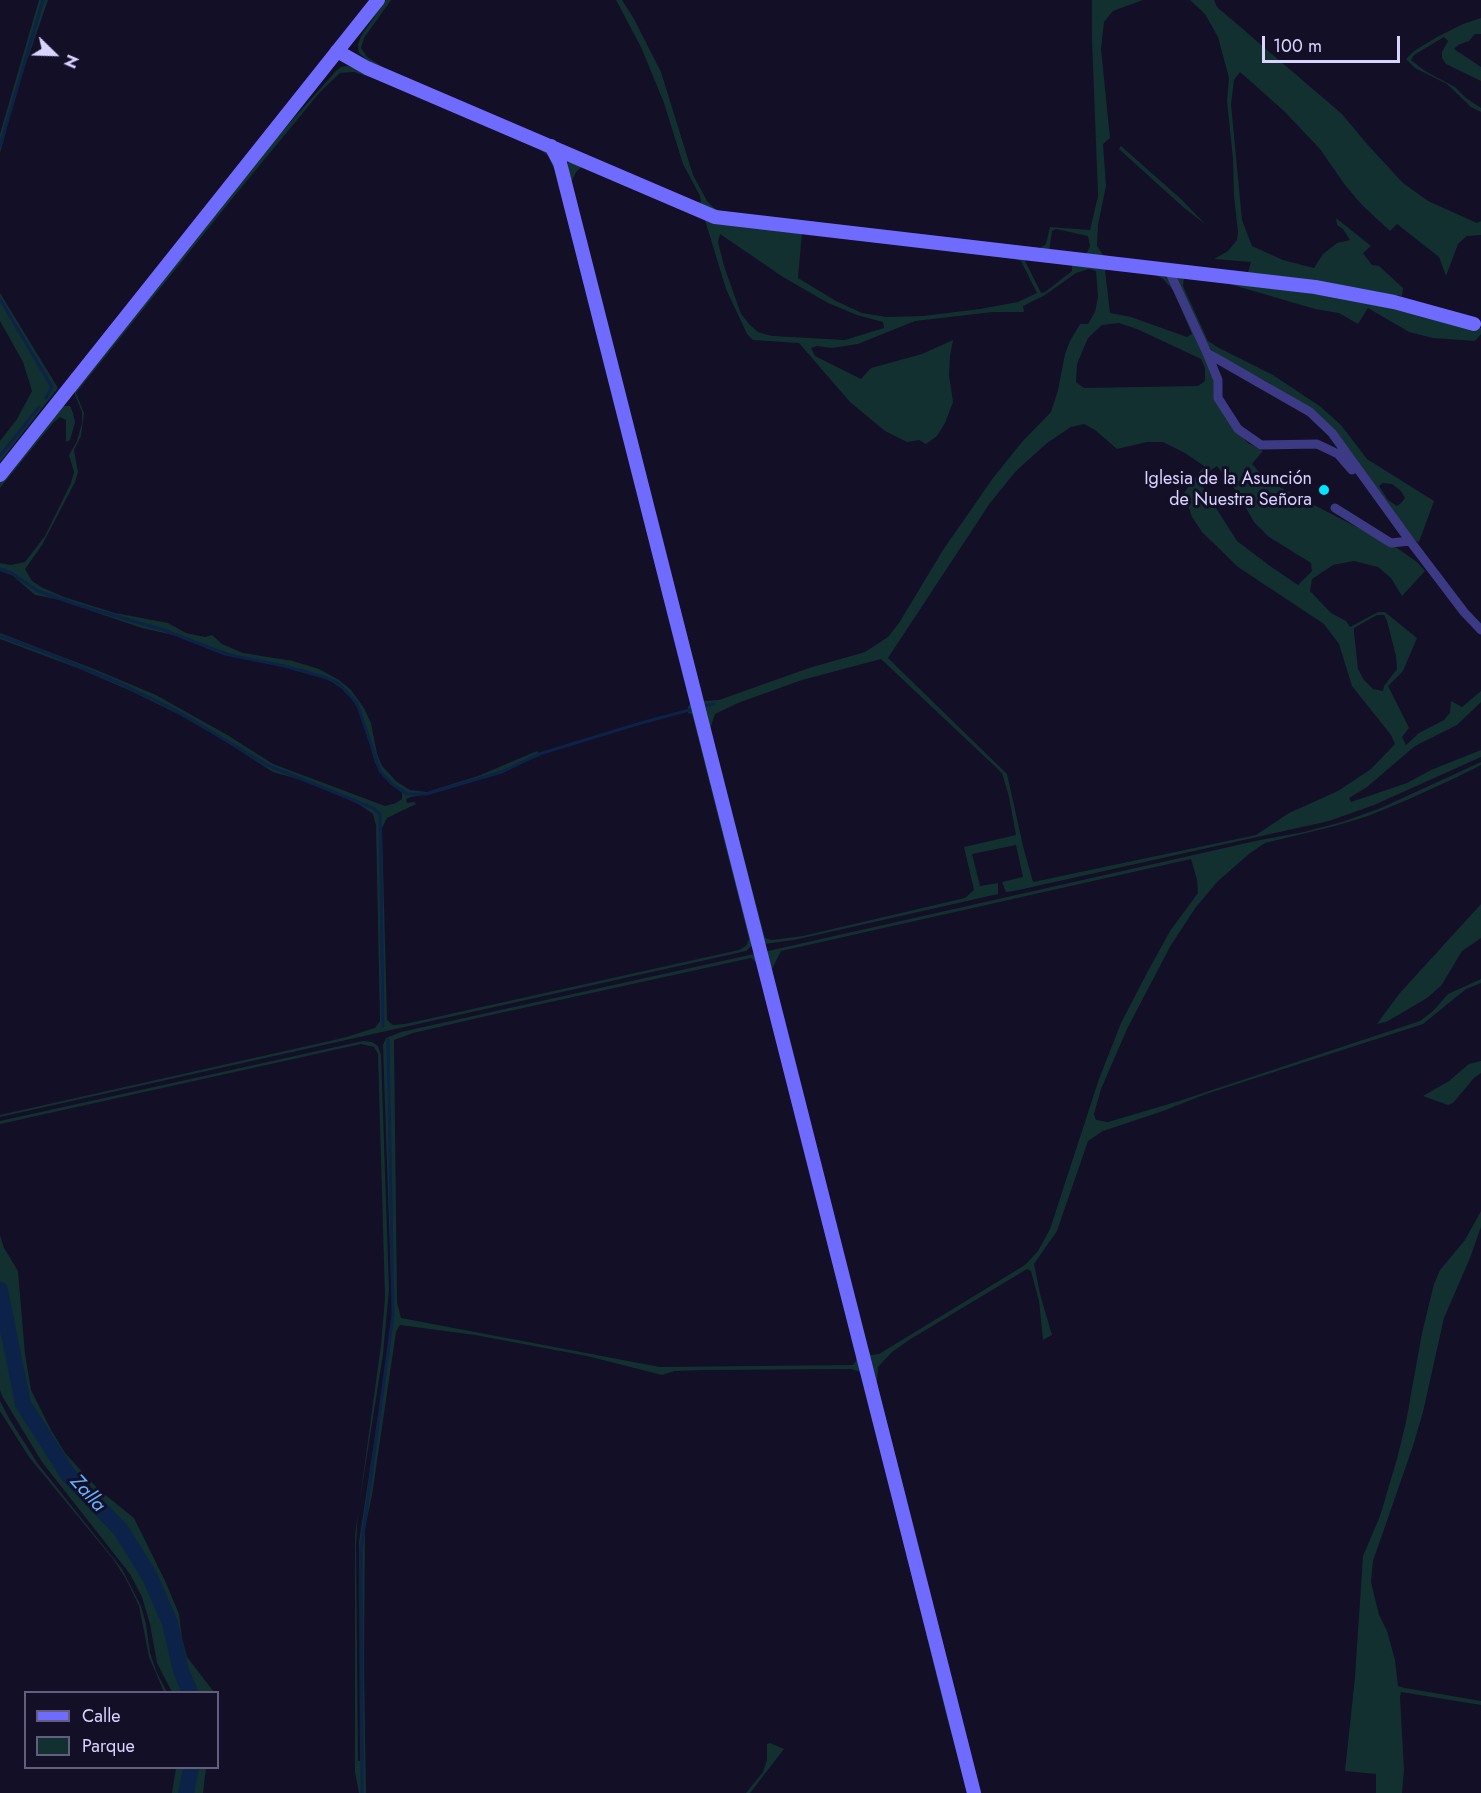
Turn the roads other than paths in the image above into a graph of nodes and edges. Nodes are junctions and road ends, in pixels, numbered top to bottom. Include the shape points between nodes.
1 (378, 0) edge
2 (337, 51) junction
3 (551, 146) junction
4 (1169, 271) junction
5 (1478, 325) edge
6 (1207, 353) junction
7 (0, 475) edge
8 (1335, 508) dead end
9 (1398, 525) junction
10 (1410, 541) junction
11 (1481, 630) edge
12 (974, 1793) edge

1 - 2 street
2 - 3 street
2 - 7 street
3 - 4 street via 715,217
3 - 12 street via 563,174
4 - 5 street via 1316,287 1394,302
4 - 6 street
6 - 9 street via 1310,412 1332,433
6 - 9 street via 1218,380 1218,398 1238,429 1261,445 1317,444 1338,454
8 - 10 street via 1391,543
9 - 10 street
10 - 11 street

